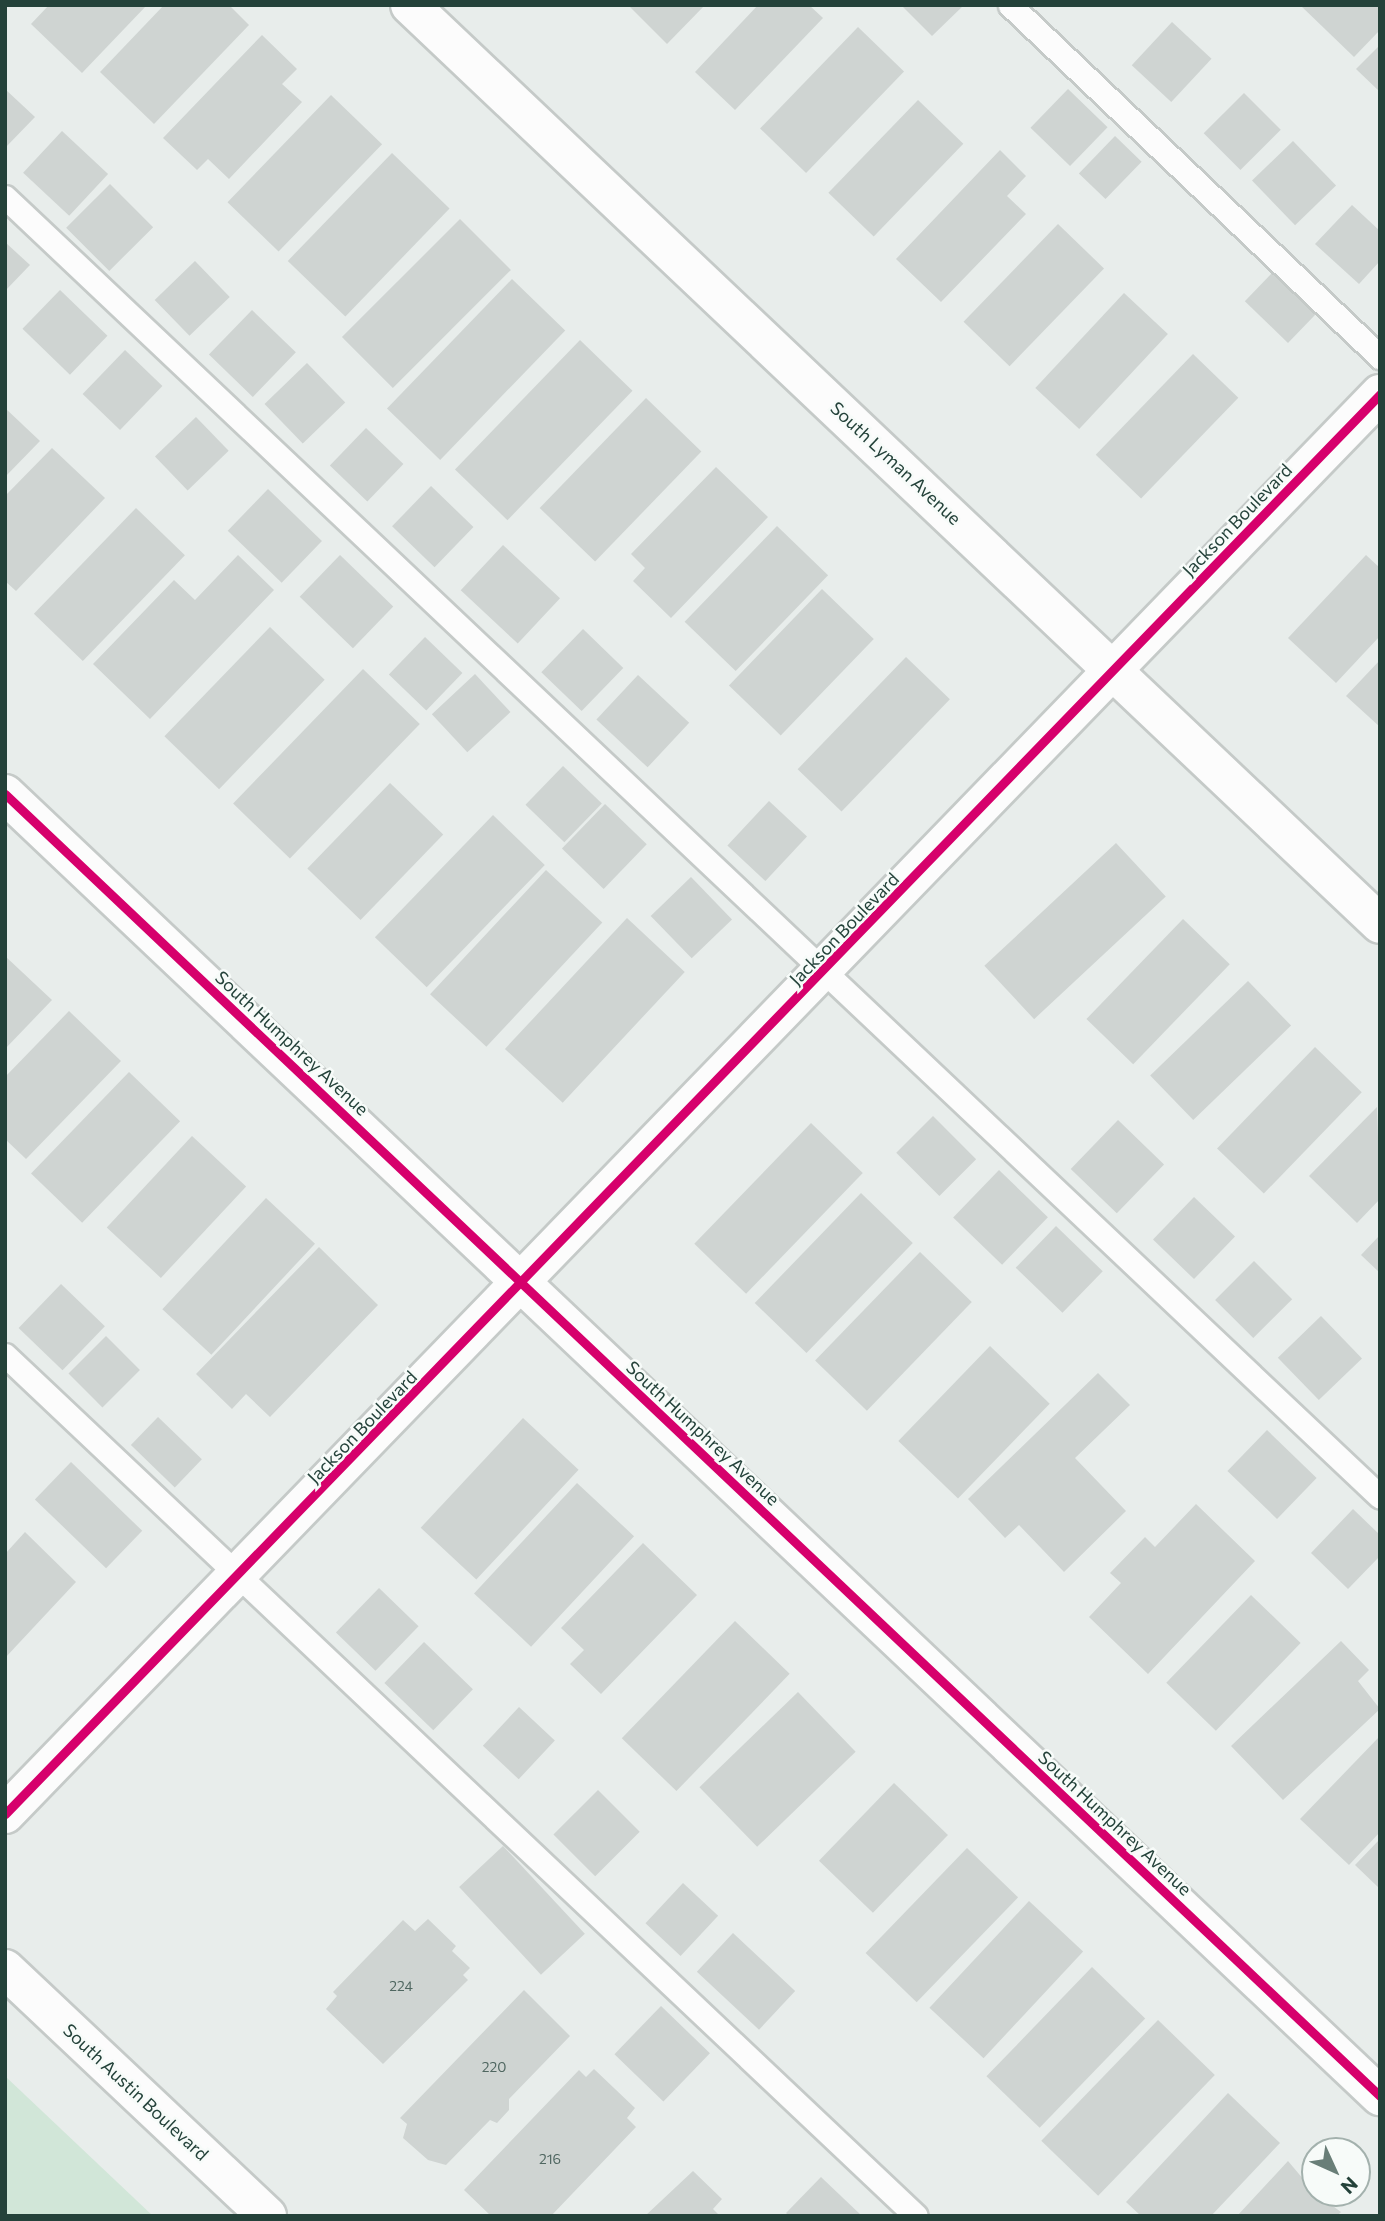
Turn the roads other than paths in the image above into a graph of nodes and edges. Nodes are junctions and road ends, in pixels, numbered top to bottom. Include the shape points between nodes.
1 (410, 5) edge
2 (1010, 5) edge
3 (5, 197) edge
4 (1380, 357) edge
5 (1380, 394) edge
6 (1115, 670) junction
7 (5, 793) edge
8 (1380, 924) edge
9 (824, 972) junction
10 (523, 1284) junction
11 (5, 1355) edge
12 (1380, 1497) edge
13 (239, 1576) junction
14 (5, 1814) edge
15 (5, 1969) edge
16 (1380, 2096) edge
17 (267, 2216) edge
18 (916, 2216) edge

1 - 6 street, South Lyman Avenue
2 - 4 lane
3 - 9 lane
5 - 6 street, Jackson Boulevard
6 - 8 street, South Lyman Avenue
6 - 9 street, Jackson Boulevard
7 - 10 street, South Humphrey Avenue
9 - 10 street, Jackson Boulevard
9 - 12 lane
10 - 13 street, Jackson Boulevard
10 - 16 street, South Humphrey Avenue
11 - 13 lane
13 - 14 street, Jackson Boulevard
13 - 18 lane
15 - 17 street, South Austin Boulevard

